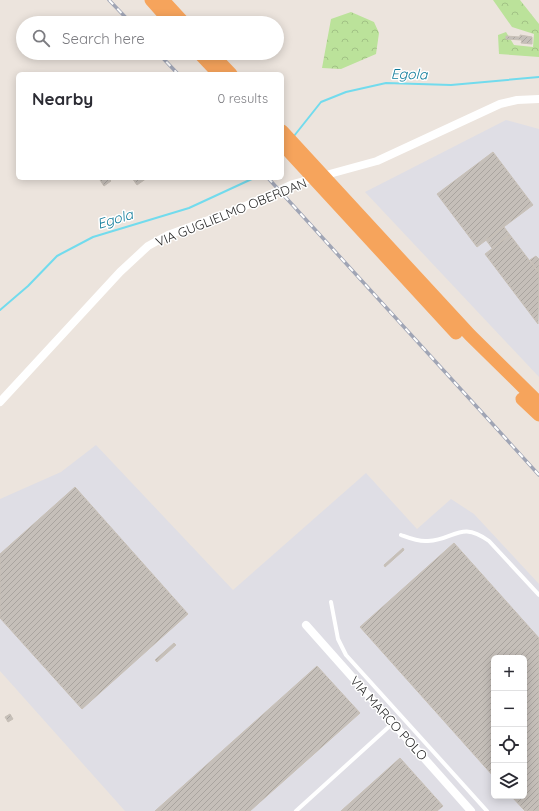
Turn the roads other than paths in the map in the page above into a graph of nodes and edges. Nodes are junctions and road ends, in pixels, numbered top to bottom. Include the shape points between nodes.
1 (151, 0) edge
2 (163, 0) edge
3 (166, 16) edge
4 (178, 16) edge
5 (205, 60) edge
6 (218, 60) edge
7 (216, 72) edge
8 (229, 72) edge
9 (539, 99) edge
10 (284, 133) edge
11 (284, 146) edge
12 (337, 197) junction
13 (0, 402) edge
14 (539, 403) edge
15 (539, 414) edge
16 (401, 535) dead end
17 (539, 595) edge
18 (331, 602) dead end
19 (306, 625) dead end
20 (393, 722) junction
21 (296, 811) edge
22 (471, 811) edge
23 (487, 811) edge

1 - 3 highway
2 - 4 highway
5 - 7 highway
6 - 8 highway
9 - 13 street, VIA GUGLIELMO OBERDAN via 500,104 377,161 293,184 241,208 168,235 148,246 120,272
10 - 12 highway
11 - 12 highway
12 - 14 highway
12 - 15 highway via 464,342
16 - 17 lane via 419,541 429,541 463,531 481,535
18 - 23 lane via 338,639 346,655
19 - 20 street, VIA MARCO POLO
20 - 21 lane
20 - 22 street, VIA MARCO POLO

